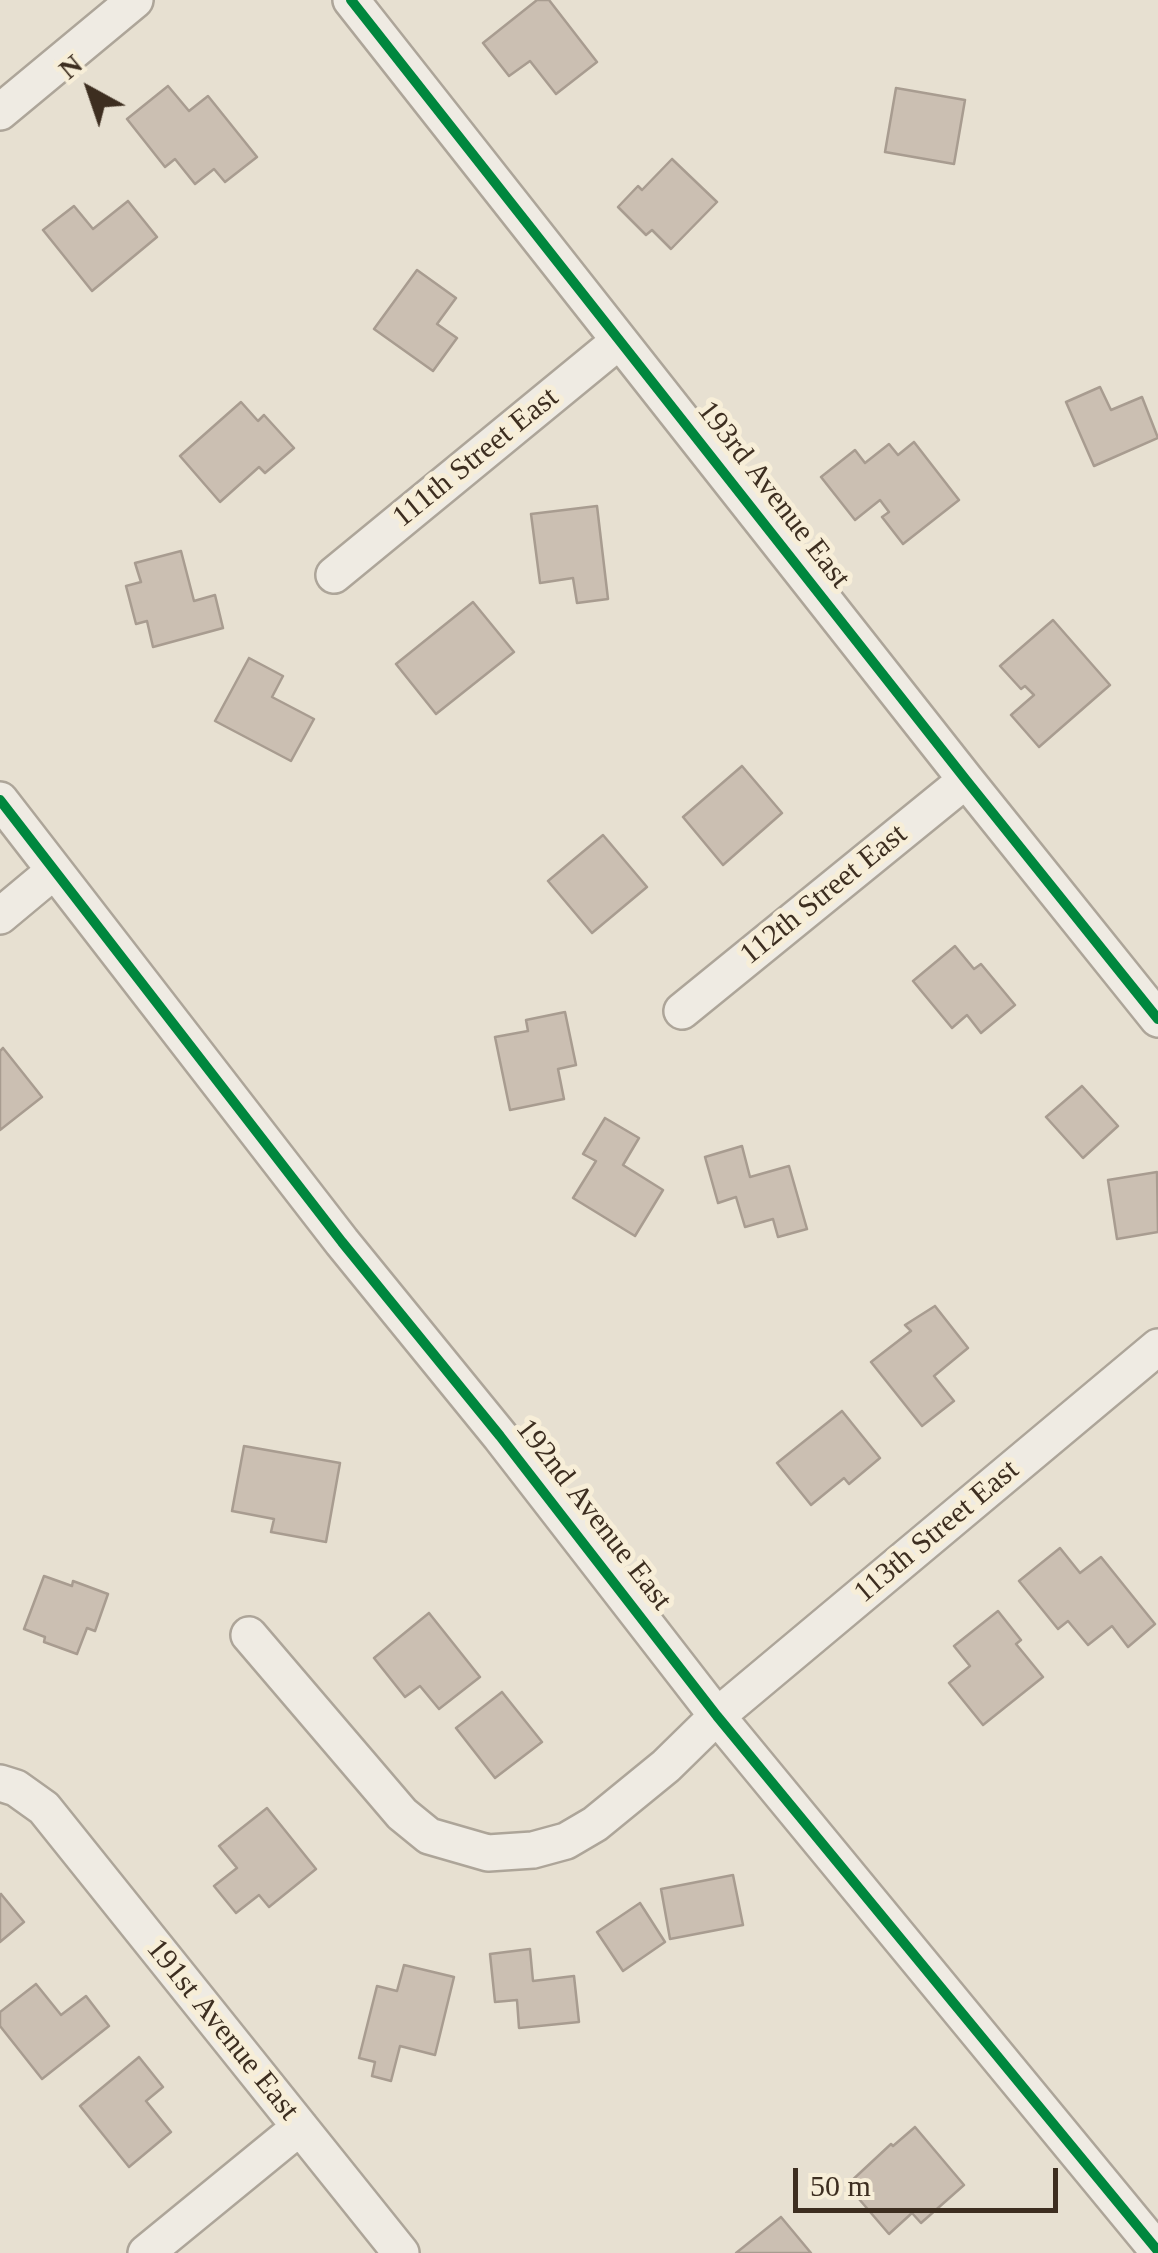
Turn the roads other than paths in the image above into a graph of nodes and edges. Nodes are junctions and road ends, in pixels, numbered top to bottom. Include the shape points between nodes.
1 (134, 0) edge
2 (351, 0) edge
3 (0, 112) edge
4 (619, 341) junction
5 (334, 575) dead end
6 (966, 780) junction
7 (0, 800) edge
8 (54, 871) junction
9 (0, 916) edge
10 (682, 1011) dead end
11 (1158, 1019) edge
12 (1158, 1348) edge
13 (249, 1635) dead end
14 (717, 1716) junction
15 (0, 1784) edge
16 (300, 2127) junction
17 (1158, 2251) edge
18 (146, 2253) edge
19 (401, 2253) edge

1 - 3 street
2 - 4 street, 193rd Avenue East
4 - 5 street, 111th Street East
4 - 6 street, 193rd Avenue East
6 - 10 street, 112th Street East
6 - 11 street, 193rd Avenue East
7 - 8 street, 192nd Avenue East
8 - 9 street
8 - 14 street, 192nd Avenue East
12 - 14 street, 113th Street East
13 - 14 street, 113th Street East via 402,1814 429,1836 488,1853 566,1840 595,1824
14 - 17 street, 192nd Avenue East
15 - 16 street, 191st Avenue East via 44,1808
16 - 18 street
16 - 19 street, 191st Avenue East

